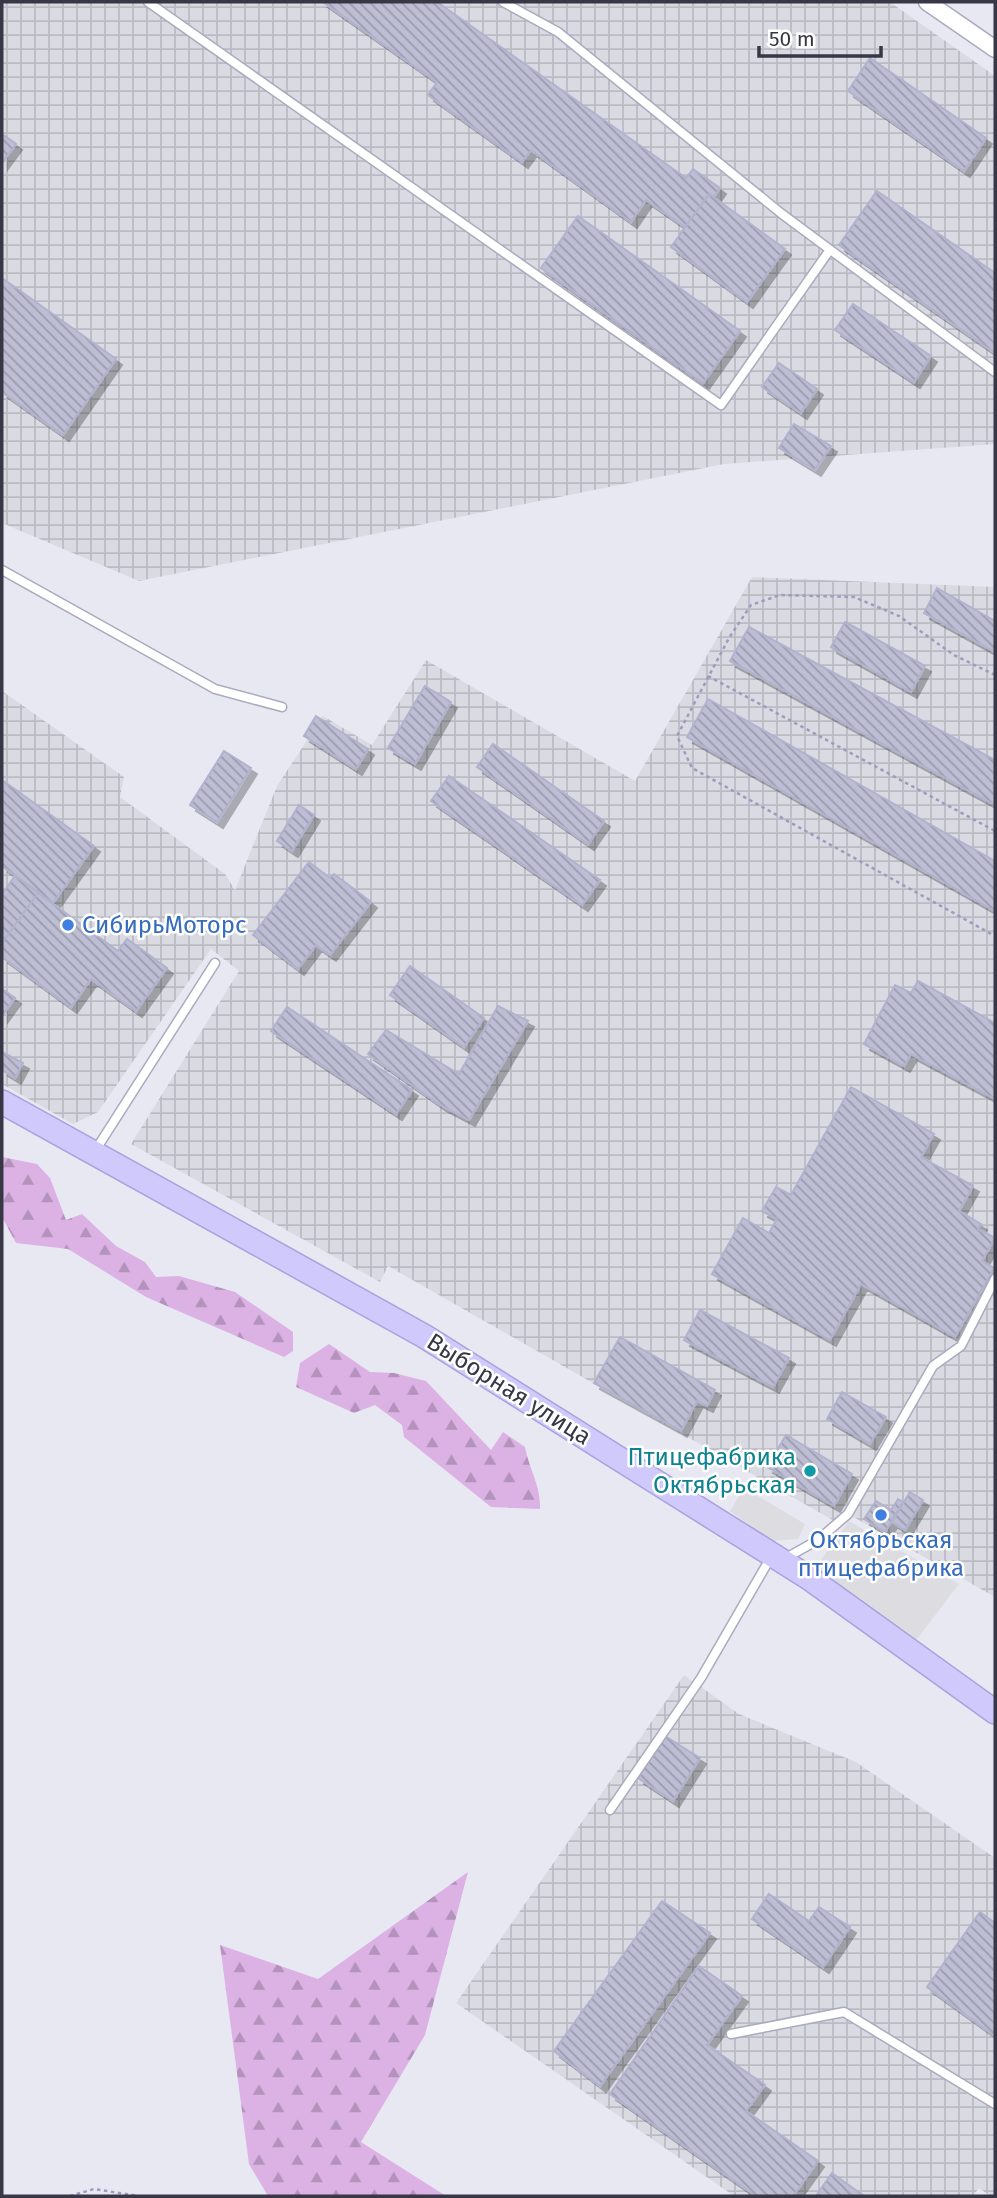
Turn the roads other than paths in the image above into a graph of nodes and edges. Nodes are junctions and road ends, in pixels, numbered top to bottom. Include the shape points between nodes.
1 (148, 2) edge
2 (503, 2) edge
3 (927, 2) edge
4 (995, 49) edge
5 (829, 251) junction
6 (995, 372) edge
7 (2, 570) edge
8 (282, 707) dead end
9 (215, 963) dead end
10 (2, 1102) edge
11 (93, 1153) junction
12 (995, 1279) edge
13 (777, 1558) junction
14 (995, 1712) edge
15 (610, 1810) dead end
16 (731, 2034) dead end
17 (995, 2104) edge

1 - 5 lane via 721,405
2 - 5 lane via 558,32
3 - 4 street
5 - 6 lane
7 - 8 lane via 215,689
9 - 11 lane
10 - 11 main road, Выборная улица
11 - 13 main road, Выборная улица via 424,1336
12 - 13 lane via 961,1346 933,1366 848,1514 818,1540
13 - 14 main road, Выборная улица
13 - 15 lane
16 - 17 lane via 844,2012

